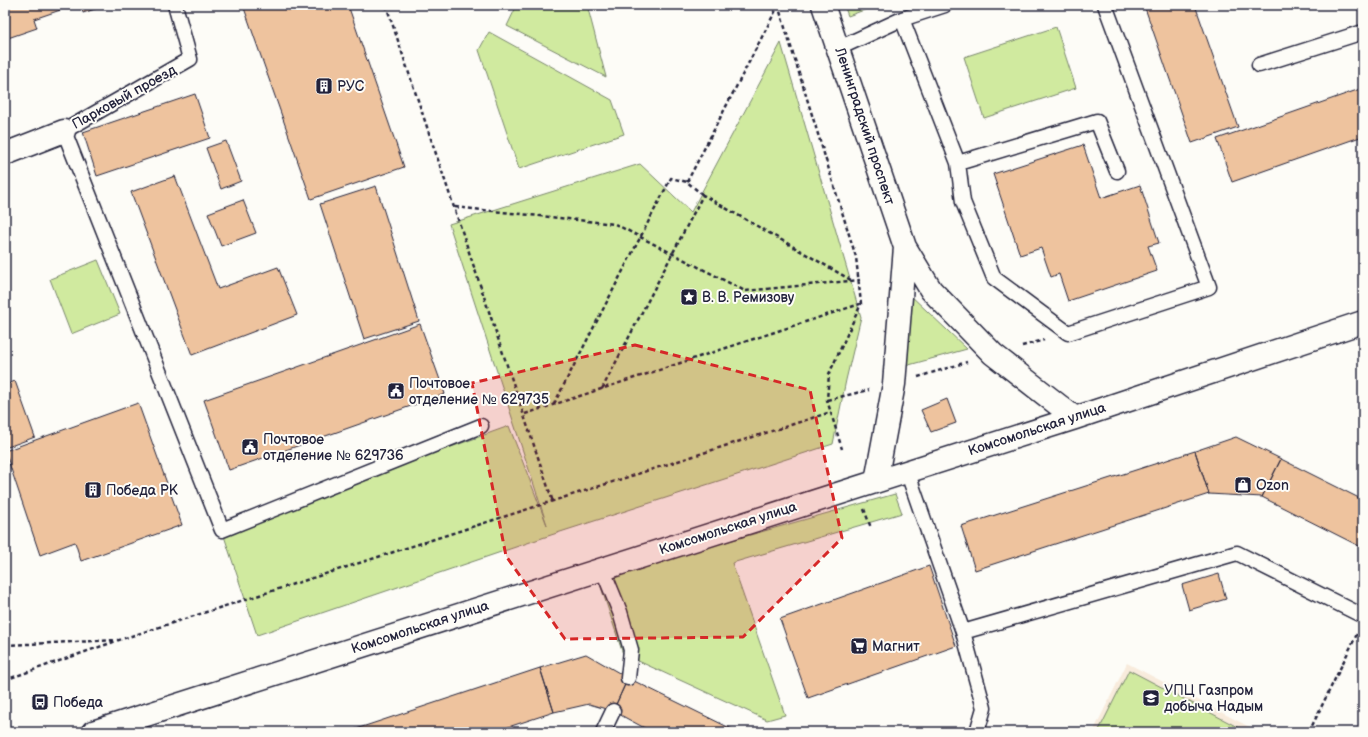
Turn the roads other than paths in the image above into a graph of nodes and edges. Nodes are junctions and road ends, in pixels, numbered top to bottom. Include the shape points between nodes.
1 (174, 5) edge
2 (823, 5) edge
3 (945, 5) edge
4 (1105, 5) edge
5 (902, 19) junction
6 (1363, 32) edge
7 (839, 48) junction
8 (1259, 65) dead end
9 (64, 131) junction
10 (5, 154) edge
11 (958, 163) junction
12 (1117, 171) dead end
13 (905, 247) junction
14 (1363, 322) edge
15 (1075, 418) junction
16 (481, 426) dead end
17 (907, 471) junction
18 (876, 481) junction
19 (602, 568) junction
20 (1361, 622) edge
21 (964, 632) junction
22 (628, 678) dead end
23 (613, 711) dead end
24 (93, 732) edge
25 (603, 732) edge
26 (977, 732) edge

1 - 9 lane, Парковый проезд via 190,59
2 - 7 street, Ленинградский проспект
3 - 5 lane
4 - 11 lane via 1209,287 1068,333 994,278 963,202
5 - 7 lane
5 - 11 lane
6 - 8 lane
7 - 13 street, Ленинградский проспект
9 - 10 street, Парковый проезд
9 - 16 lane via 222,530
11 - 12 lane via 1097,121
13 - 15 street via 931,290 993,354
13 - 18 street via 894,384
14 - 15 street, Комсомольская улица
15 - 17 street, Комсомольская улица
17 - 18 street, Комсомольская улица
17 - 21 lane
18 - 19 street, Комсомольская улица
19 - 22 lane via 620,612 631,650
19 - 24 street, Комсомольская улица
20 - 21 lane via 1237,553
21 - 26 lane via 984,708
23 - 25 lane

